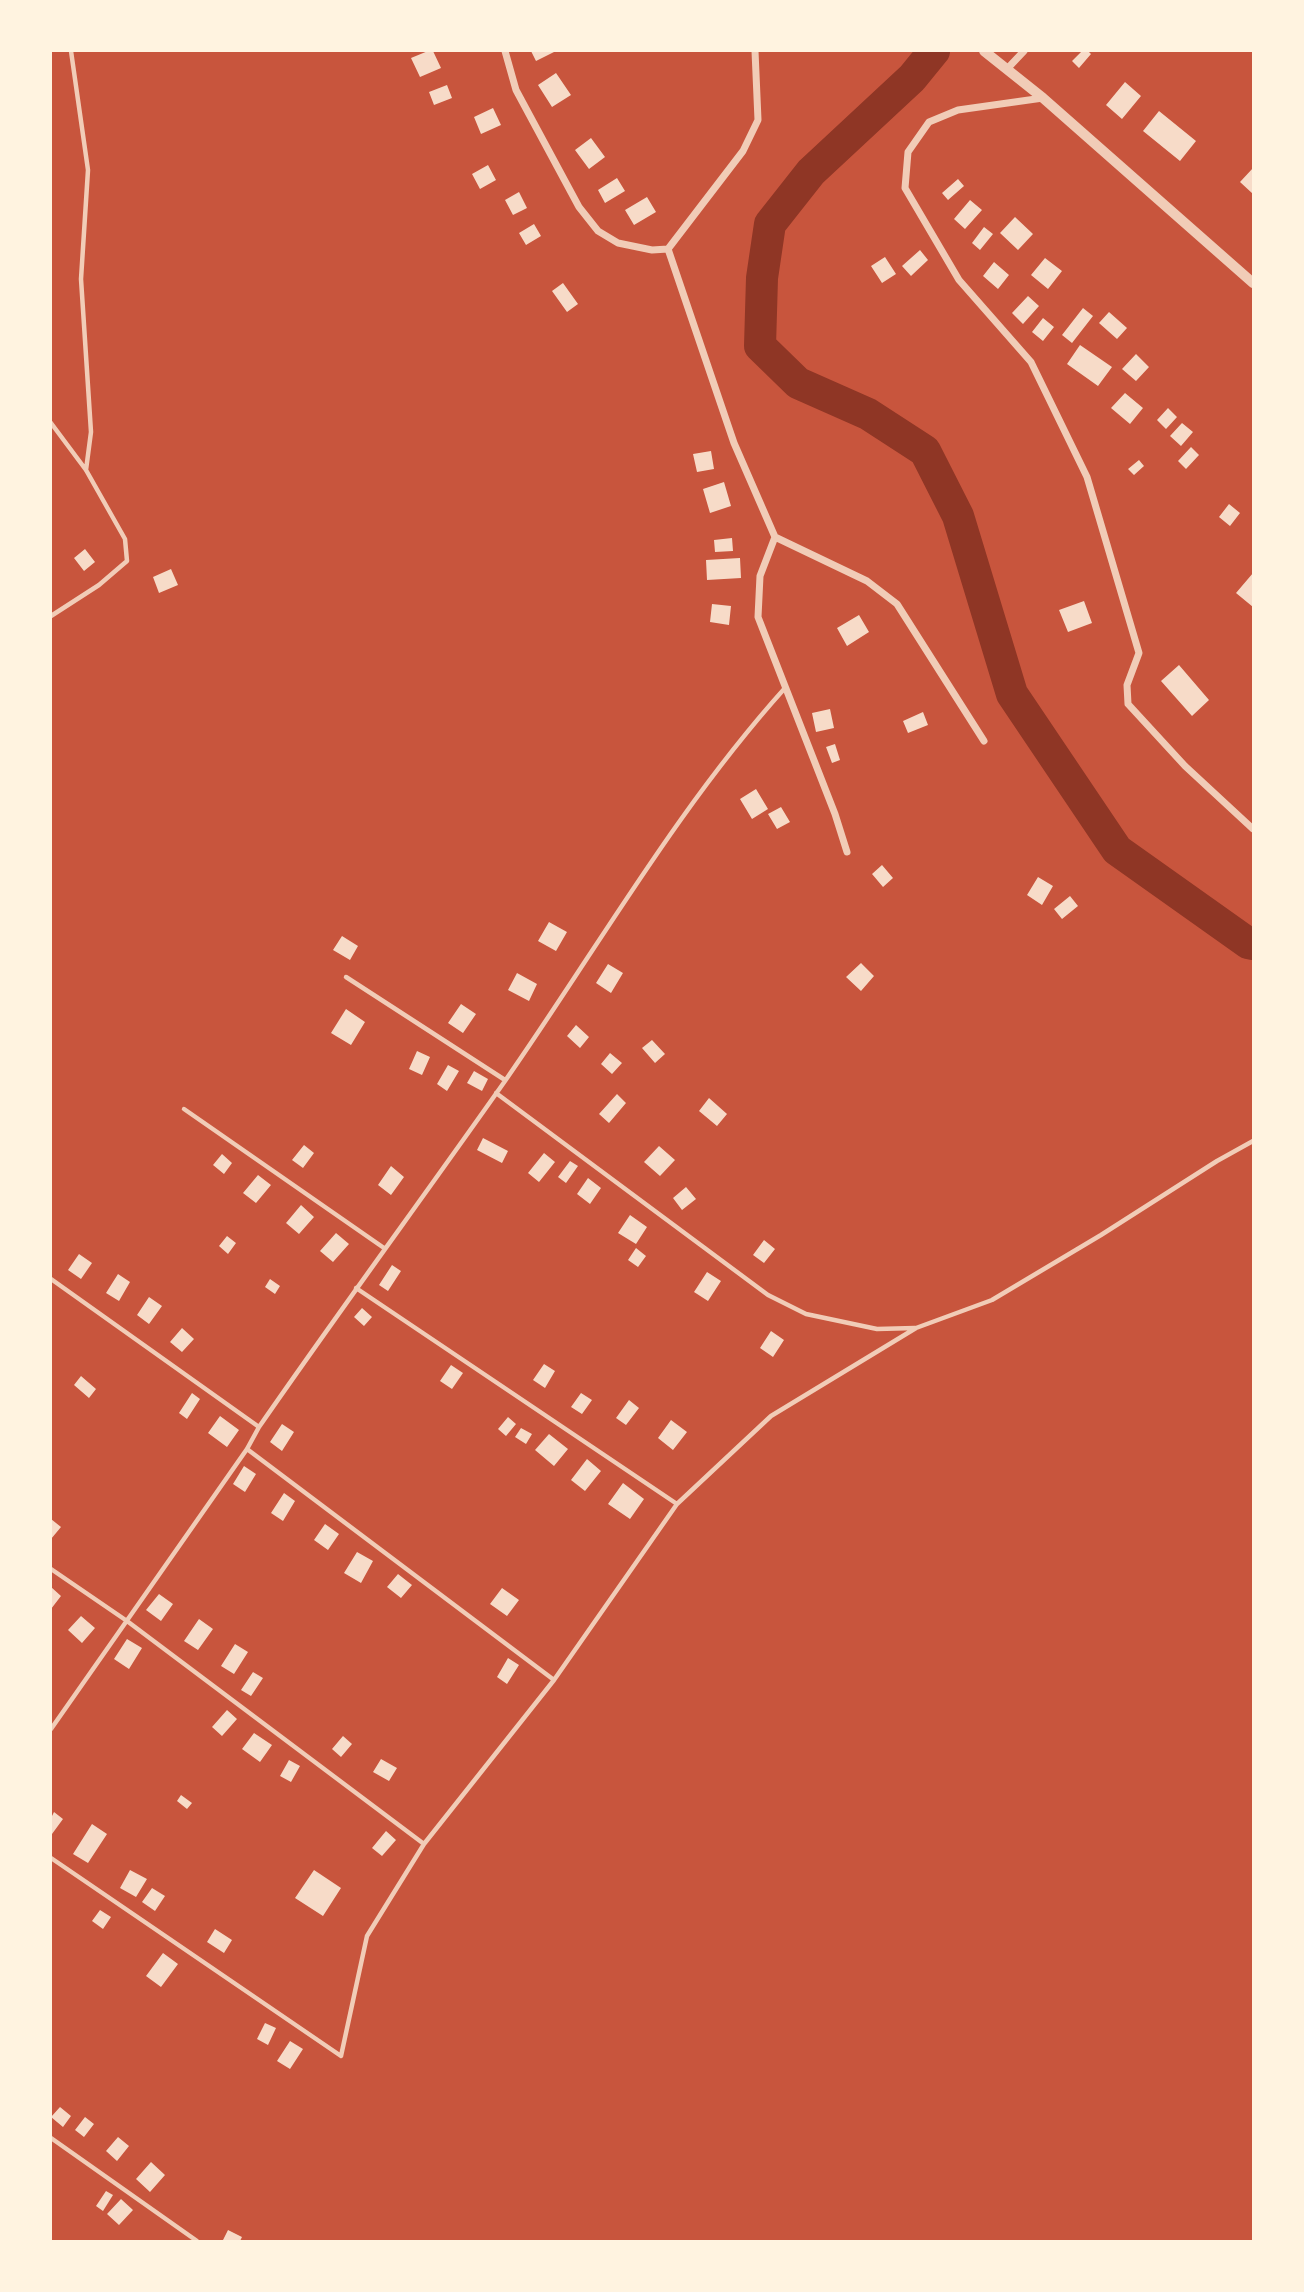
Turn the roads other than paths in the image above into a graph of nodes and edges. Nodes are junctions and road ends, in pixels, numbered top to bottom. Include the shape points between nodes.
1 (71, 51) edge
2 (505, 51) edge
3 (755, 51) edge
4 (1024, 51) edge
5 (987, 53) edge
6 (1007, 69) junction
7 (1043, 98) junction
8 (668, 250) junction
9 (1253, 283) edge
10 (51, 422) edge
11 (86, 470) junction
12 (775, 537) junction
13 (51, 616) edge
14 (785, 688) junction
15 (984, 741) dead end
16 (1253, 829) edge
17 (847, 852) dead end
18 (346, 977) dead end
19 (505, 1080) junction
20 (496, 1093) junction
21 (184, 1109) dead end
22 (1253, 1141) edge
23 (384, 1248) junction
24 (51, 1279) edge
25 (356, 1288) junction
26 (916, 1328) junction
27 (259, 1427) junction
28 (247, 1449) junction
29 (677, 1504) junction
30 (51, 1569) edge
31 (127, 1621) junction
32 (554, 1680) junction
33 (51, 1729) edge
34 (424, 1844) junction
35 (51, 1858) edge
36 (51, 2138) edge
37 (197, 2241) edge

1 - 11 lane via 88,170 80,279 91,432
2 - 8 street via 516,90 579,207 598,231 618,243
3 - 8 street via 758,120 743,151
4 - 6 street
5 - 6 street
6 - 7 street
7 - 9 street
7 - 16 street via 958,110 929,122 908,152 905,188 959,280 1031,362 1087,477 1139,653 1127,685 1128,704 1185,766
8 - 12 street via 734,443
10 - 11 lane
11 - 13 lane via 125,539 127,561
12 - 14 street via 760,576 758,617
12 - 15 street via 867,581 897,604
14 - 17 street
14 - 19 lane via 748,729 693,804
18 - 19 lane
19 - 20 lane
20 - 23 lane
20 - 26 lane via 768,1295 806,1314 877,1329
21 - 23 lane
22 - 26 lane via 992,1300
23 - 25 lane
24 - 27 lane
25 - 27 lane
25 - 29 lane
26 - 29 lane via 771,1416
27 - 28 lane
28 - 31 lane
28 - 32 lane
29 - 32 lane
30 - 31 lane
31 - 33 lane
31 - 34 lane
32 - 34 lane
34 - 35 lane via 367,1936 341,2056
36 - 37 lane

